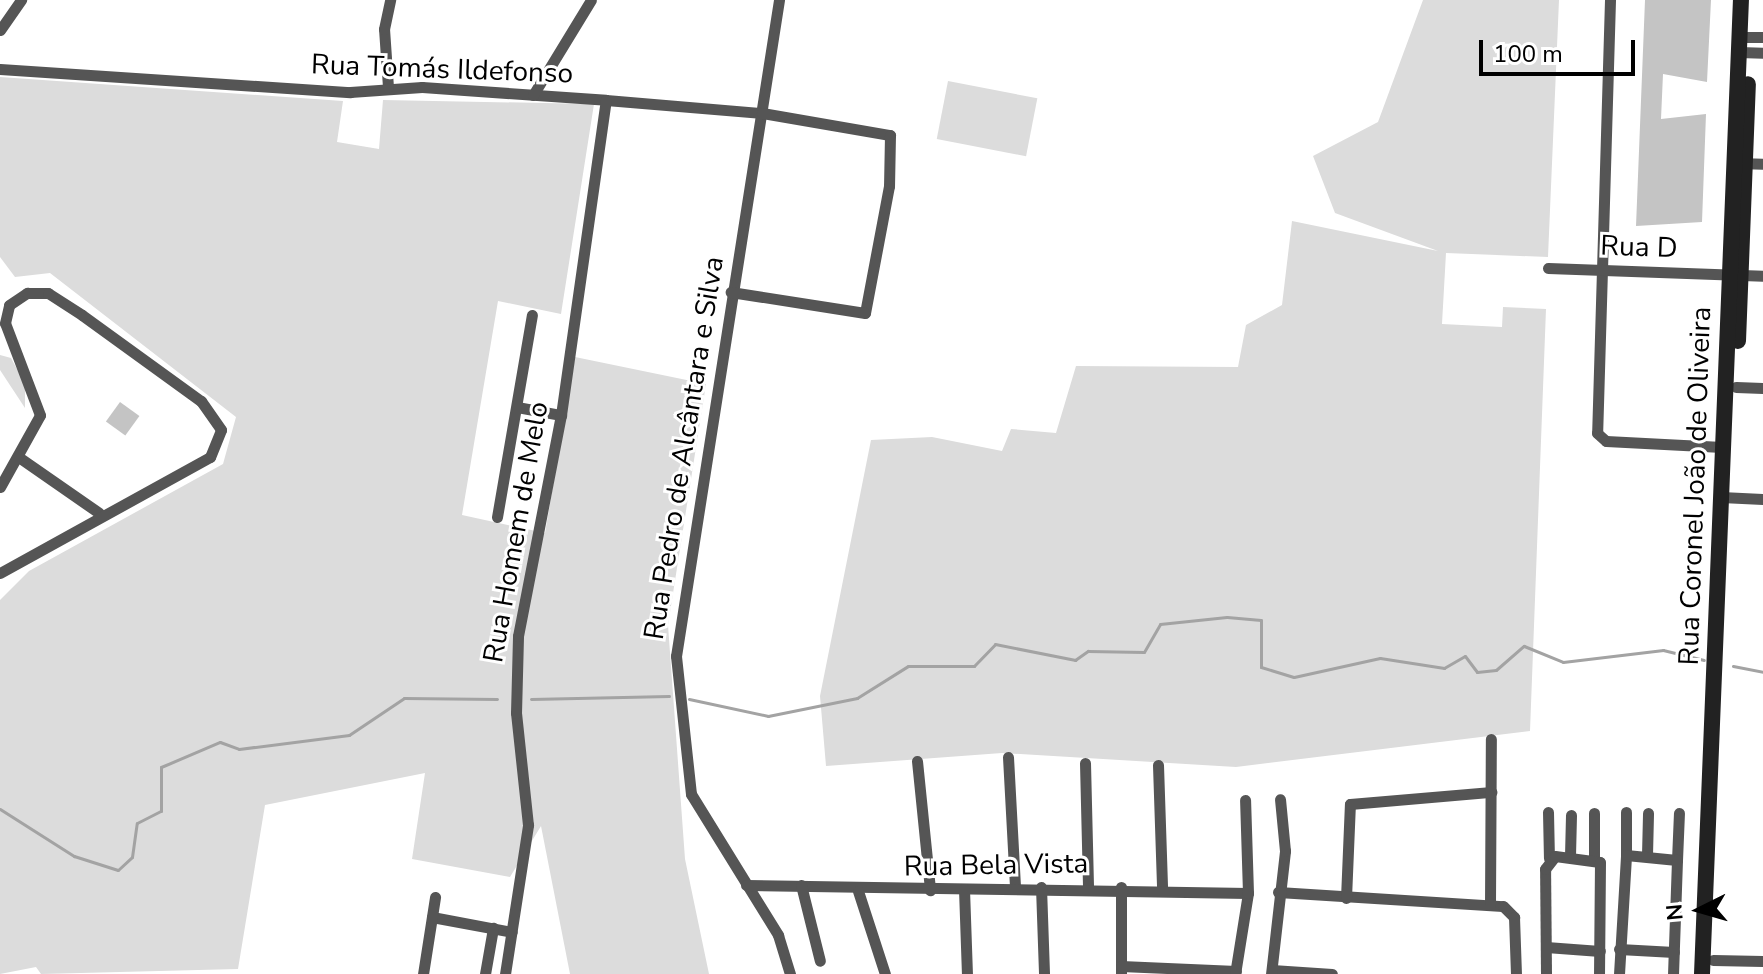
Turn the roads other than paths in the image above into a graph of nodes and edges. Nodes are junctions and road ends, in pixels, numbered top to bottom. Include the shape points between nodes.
1 (21, 0) edge
2 (390, 0) edge
3 (591, 0) edge
4 (779, 0) edge
5 (1610, 0) edge
6 (1741, 0) edge
7 (1751, 0) edge
8 (0, 30) edge
9 (1750, 45) edge
10 (0, 69) edge
11 (388, 87) junction
12 (533, 95) junction
13 (606, 100) junction
14 (762, 113) junction
15 (1747, 163) edge
16 (1548, 268) dead end
17 (1601, 270) junction
18 (1735, 275) junction
19 (1763, 276) edge
20 (731, 292) junction
21 (532, 315) dead end
22 (1736, 387) junction
23 (1763, 388) edge
24 (517, 407) junction
25 (561, 415) junction
26 (1722, 447) junction
27 (20, 458) junction
28 (0, 487) edge
29 (1726, 497) junction
30 (1763, 499) edge
31 (99, 513) junction
32 (497, 517) dead end
33 (0, 573) edge
34 (1491, 739) dead end
35 (1008, 757) dead end
36 (917, 761) dead end
37 (1085, 763) dead end
38 (1158, 765) dead end
39 (1491, 792) junction
40 (1280, 799) dead end
41 (1245, 800) dead end
42 (1548, 812) dead end
43 (1626, 812) dead end
44 (1594, 813) dead end
45 (1648, 813) dead end
46 (1679, 813) dead end
47 (1571, 815) dead end
48 (1626, 855) junction
49 (1647, 855) junction
50 (1570, 856) junction
51 (1594, 857) junction
52 (1549, 858) junction
53 (1677, 860) junction
54 (746, 885) junction
55 (801, 885) junction
56 (1041, 887) junction
57 (1088, 887) junction
58 (1121, 887) junction
59 (1015, 888) junction
60 (1162, 888) junction
61 (964, 889) junction
62 (930, 890) junction
63 (858, 891) junction
64 (1278, 892) junction
65 (1248, 893) junction
66 (435, 897) dead end
67 (1346, 898) junction
68 (1490, 905) junction
69 (432, 917) junction
70 (493, 928) junction
71 (512, 932) junction
72 (1546, 947) junction
73 (1619, 949) junction
74 (1600, 951) junction
75 (1674, 952) junction
76 (820, 961) dead end
77 (1763, 961) edge
78 (1713, 967) edge
79 (1121, 970) edge
80 (1272, 972) edge
81 (1236, 973) edge
82 (423, 974) edge
83 (485, 974) edge
84 (505, 974) edge
85 (790, 974) edge
86 (885, 974) edge
87 (967, 974) edge
88 (1044, 974) edge
89 (1332, 974) edge
90 (1516, 974) edge
91 (1546, 974) edge
92 (1599, 974) edge
93 (1619, 974) edge
94 (1673, 974) edge
95 (1702, 974) edge

1 - 8 street
2 - 11 street via 384,29
3 - 12 street
4 - 14 street, Rua Pedro de Alcântara e Silva
5 - 17 street
6 - 9 street, Rua Coronel João de Oliveira
7 - 9 street, Rua Coronel João de Oliveira
9 - 15 street, Rua Coronel João de Oliveira
10 - 11 street, Rua Tomás Ildefonso via 350,92
11 - 12 street, Rua Tomás Ildefonso
12 - 13 street, Rua Tomás Ildefonso
13 - 14 street, Rua Tomás Ildefonso
13 - 25 street, Rua Homem de Melo
14 - 20 street, Rua Pedro de Alcântara e Silva
14 - 20 street, Rua Tomás Ildefonso via 880,131 890,135 893,155 865,313
15 - 18 street, Rua Coronel João de Oliveira
16 - 17 street, Rua D
17 - 18 street, Rua D
17 - 26 street via 1600,438
18 - 19 street, Rua D
18 - 22 street, Rua Coronel João de Oliveira
18 - 26 street, Rua Coronel João de Oliveira
20 - 54 street, Rua Pedro de Alcântara e Silva via 676,675 691,794
21 - 24 street
22 - 23 street
22 - 29 street, Rua Coronel João de Oliveira
24 - 25 street
24 - 32 street
25 - 71 street, Rua Homem de Melo via 515,661 528,825
26 - 29 street, Rua Coronel João de Oliveira
27 - 28 street
27 - 31 street
27 - 31 street via 36,430 39,400 6,314 17,298 41,292 201,401 221,430 210,457
29 - 30 street
29 - 78 street, Rua Coronel João de Oliveira
29 - 95 street, Rua Coronel João de Oliveira
31 - 33 street
34 - 39 street
35 - 59 street
36 - 62 street
37 - 57 street
38 - 60 street
39 - 67 street via 1350,804
39 - 68 street
40 - 64 street via 1285,851
41 - 65 street
42 - 52 street
43 - 48 street
44 - 51 street
45 - 49 street
46 - 53 street
47 - 50 street
48 - 49 street
48 - 73 street
49 - 53 street
50 - 51 street
50 - 52 street
51 - 74 street via 1603,875
52 - 72 street
53 - 75 street
54 - 55 street, Rua Bela Vista
54 - 85 street, Rua Pedro de Alcântara e Silva via 778,935
55 - 63 street, Rua Bela Vista
55 - 76 street
56 - 57 street, Rua Bela Vista
56 - 59 street, Rua Bela Vista
56 - 88 street
57 - 58 street, Rua Bela Vista
58 - 60 street, Rua Bela Vista
58 - 79 street
59 - 61 street, Rua Bela Vista
60 - 65 street, Rua Bela Vista
61 - 62 street, Rua Bela Vista
61 - 87 street
62 - 63 street, Rua Bela Vista
63 - 86 street
64 - 67 street
64 - 80 street
65 - 81 street
66 - 69 street
67 - 68 street
68 - 90 street via 1507,908 1516,926
69 - 70 street
69 - 82 street
70 - 71 street
70 - 83 street
71 - 84 street, Rua Homem de Melo
72 - 74 street
72 - 91 street
73 - 75 street
73 - 93 street
74 - 92 street
75 - 94 street
77 - 78 street
79 - 81 street
80 - 89 street

